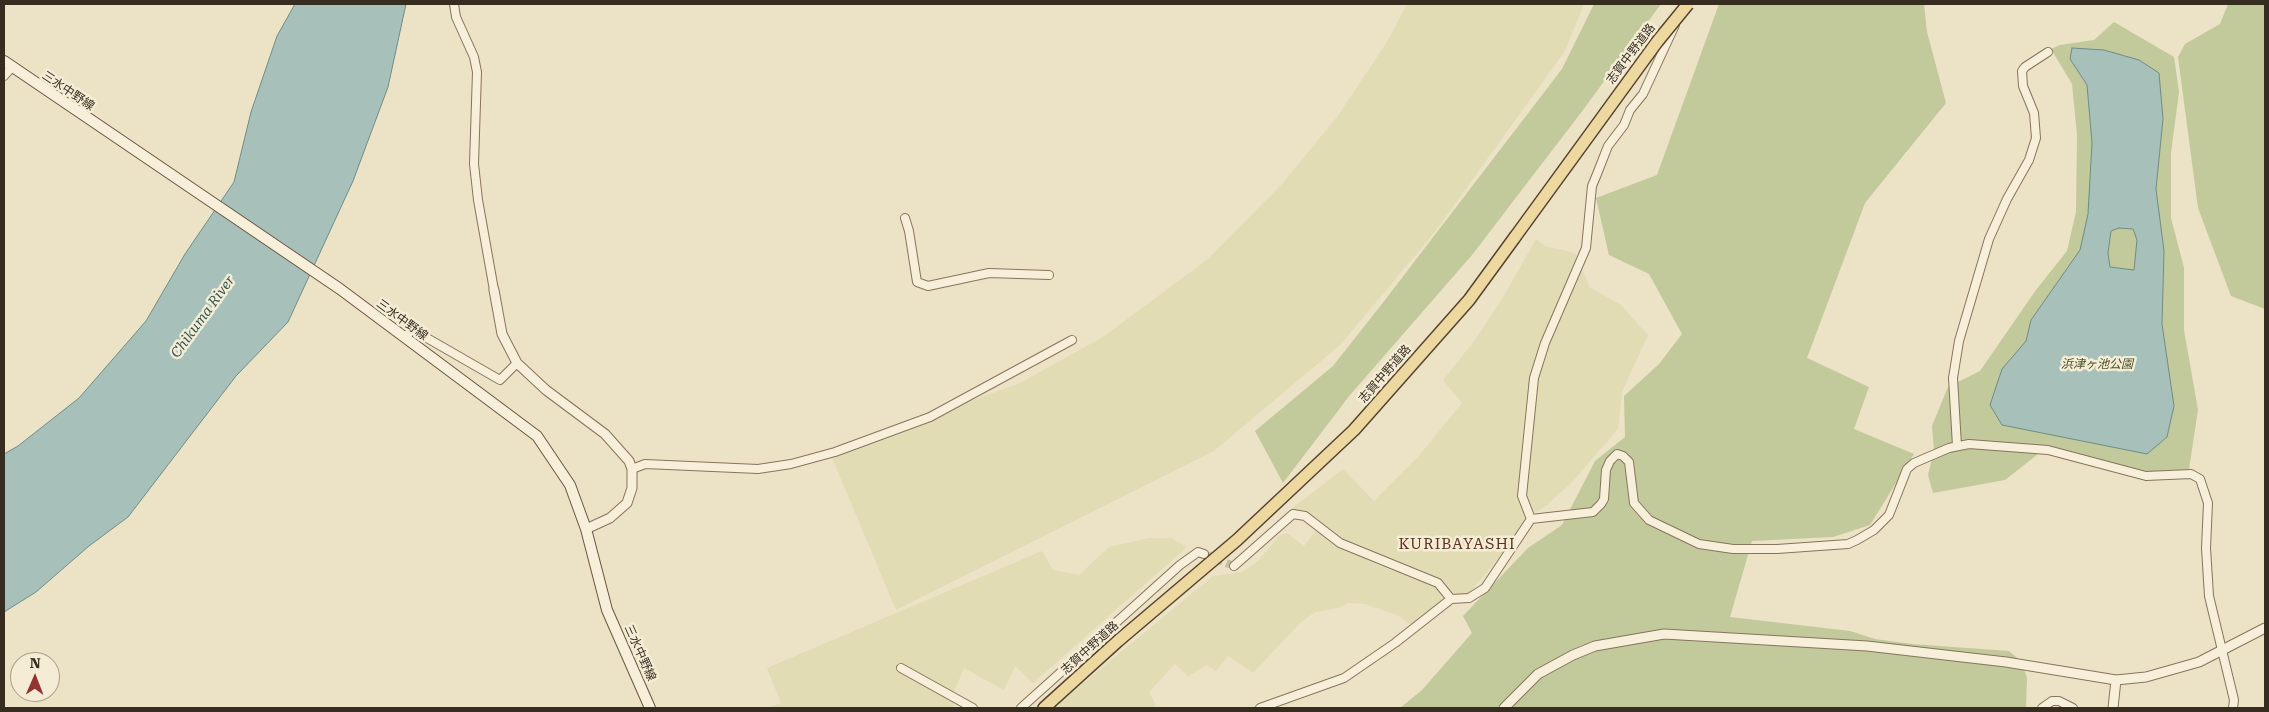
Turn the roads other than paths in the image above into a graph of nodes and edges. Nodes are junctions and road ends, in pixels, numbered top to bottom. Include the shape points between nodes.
1 (454, 4) edge
2 (1684, 4) edge
3 (1688, 4) edge
4 (2048, 52) dead end
5 (8, 64) edge
6 (4, 76) edge
7 (905, 218) dead end
8 (1049, 274) dead end
9 (494, 290) joint
10 (404, 337) junction
11 (1072, 340) dead end
12 (517, 363) junction
13 (1957, 446) junction
14 (632, 469) junction
15 (1531, 519) junction
16 (586, 529) junction
17 (1204, 554) tunnel mouth
18 (1234, 566) dead end
19 (1451, 599) junction
20 (2265, 628) edge
21 (2222, 652) junction
22 (901, 668) dead end
23 (2116, 680) junction
24 (650, 708) edge
25 (973, 708) edge
26 (1021, 708) edge
27 (1044, 708) edge
28 (1260, 708) edge
29 (1504, 708) edge
30 (2042, 708) edge
31 (2073, 708) edge
32 (2113, 708) edge
33 (2234, 708) edge

1 - 9 street via 477,72 474,164
2 - 15 street via 1643,94 1608,146 1592,186 1586,248 1545,343 1534,378 1522,496
3 - 27 main road, 志賀中野道路, bridge via 1470,300 1354,430 1237,540
4 - 13 street via 2022,71 2023,86 2034,113 2036,138 2029,160 1989,239 1959,341 1953,378
5 - 6 street
5 - 10 main road, 三水中野線
7 - 8 street via 917,282 928,286 989,273
9 - 12 street via 502,334
10 - 12 street via 413,330 500,380
10 - 16 main road, 三水中野線 via 537,436 570,485
11 - 14 street via 930,416 835,452 758,469 645,464
12 - 14 street via 546,390 605,434 629,461
13 - 15 street via 1908,468 1890,515 1874,530 1848,544 1733,550 1699,544 1649,520 1634,503 1629,462 1617,454 1606,470 1604,499 1592,512
13 - 21 street via 1981,444 2048,450 2146,476 2192,474 2200,479 2208,502 2209,596
14 - 16 street via 632,488 627,503 610,518
15 - 19 street via 1486,588 1469,598
16 - 24 main road, 三水中野線 via 607,610
17 - 26 street via 1198,552 1180,565
18 - 19 street via 1293,514 1305,516 1340,543 1438,583
19 - 28 street via 1344,678
20 - 21 street
21 - 23 street via 2172,671
21 - 33 street
22 - 25 street
23 - 29 street via 2006,662 1867,646 1664,634 1595,646 1573,655 1538,674
23 - 32 street
30 - 31 street via 2052,701 2060,701

